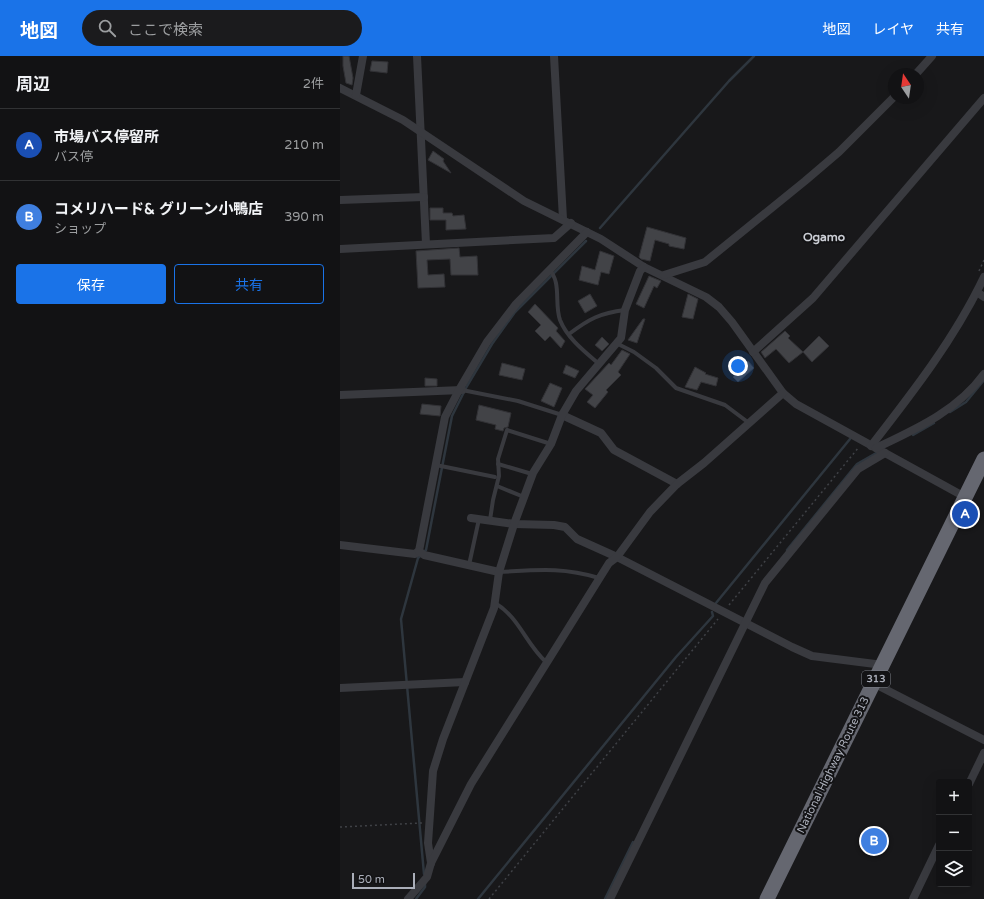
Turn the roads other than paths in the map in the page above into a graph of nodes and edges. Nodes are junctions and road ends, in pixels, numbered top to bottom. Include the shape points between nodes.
1 (363, 56) edge
2 (417, 56) edge
3 (554, 56) edge
4 (932, 56) edge
5 (921, 68) edge
6 (340, 88) edge
7 (356, 95) junction
8 (984, 98) edge
9 (888, 103) edge
10 (420, 132) junction
11 (424, 197) junction
12 (340, 200) edge
13 (567, 221) junction
14 (587, 232) junction
15 (426, 244) junction
16 (340, 249) edge
17 (644, 267) junction
18 (549, 269) junction
19 (664, 275) junction
20 (981, 276) edge
21 (977, 292) junction
22 (984, 298) edge
23 (625, 310) junction
24 (569, 334) junction
25 (618, 344) junction
26 (753, 352) junction
27 (599, 364) junction
28 (984, 374) edge
29 (462, 390) junction
30 (783, 393) junction
31 (340, 395) edge
32 (562, 415) junction
33 (749, 423) junction
34 (551, 444) junction
35 (873, 447) junction
36 (885, 453) junction
37 (984, 459) edge
38 (498, 464) junction
39 (438, 465) junction
40 (532, 474) junction
41 (495, 477) dead end
42 (677, 484) junction
43 (497, 486) junction
44 (965, 497) junction
45 (524, 498) junction
46 (475, 518) joint
47 (490, 520) junction
48 (514, 524) junction
49 (340, 545) edge
50 (422, 553) junction
51 (617, 557) junction
52 (469, 565) junction
53 (499, 572) junction
54 (601, 578) junction
55 (495, 602) junction
56 (742, 623) junction
57 (546, 662) junction
58 (883, 665) junction
59 (465, 682) junction
60 (873, 683) junction
61 (340, 688) edge
62 (984, 740) edge
63 (984, 753) edge
64 (971, 779) edge
65 (936, 851) edge
66 (430, 863) junction
67 (408, 899) edge
68 (610, 899) edge
69 (767, 899) edge
70 (913, 899) edge

1 - 7 street
2 - 10 street
3 - 13 street
4 - 5 street
6 - 7 street
7 - 10 street
8 - 26 street via 813,298
9 - 19 street via 839,152 705,262
10 - 11 street
10 - 13 street via 524,201
11 - 12 street
11 - 15 street
13 - 14 street
13 - 15 street via 554,238
14 - 17 street
14 - 18 street
15 - 16 street
17 - 19 street
17 - 23 street via 640,271
18 - 24 lane via 555,275 559,319
18 - 29 street via 502,321 487,342
19 - 26 street via 706,297 719,307
20 - 21 street
21 - 22 street
21 - 35 street via 927,372
23 - 24 lane via 603,313
23 - 25 street
24 - 27 lane via 577,345
25 - 27 street
25 - 33 lane via 656,368 676,388 725,405
26 - 30 street
27 - 32 street via 576,391
28 - 35 street via 953,406 918,429
29 - 31 street
29 - 32 lane via 518,401
29 - 39 street via 446,417
30 - 33 street
30 - 35 street via 796,404
32 - 34 street
32 - 42 street via 601,433 614,450
33 - 42 street
34 - 38 lane via 506,430
34 - 40 street
35 - 36 street
36 - 44 street
36 - 56 street via 858,468 765,583
37 - 44 highway, National Highway Route 313 / 313
38 - 40 lane
38 - 43 lane
39 - 41 lane
39 - 50 street
40 - 45 street
42 - 51 street via 650,512
43 - 45 lane
43 - 47 lane
44 - 58 highway, National Highway Route 313 / 313
45 - 48 street
46 - 47 street
46 - 52 lane
47 - 48 street
48 - 51 street via 565,527 577,539
48 - 53 street
49 - 50 street
50 - 52 street
51 - 54 street
51 - 56 street
52 - 53 street
53 - 54 lane via 553,569
53 - 55 street
54 - 57 street
55 - 57 lane via 517,622 539,656
55 - 59 street
56 - 58 street via 812,656
56 - 68 street
57 - 66 street via 471,784
58 - 60 highway, National Highway Route 313 / 313
59 - 61 street
59 - 66 street via 433,771 428,843
60 - 62 street
60 - 69 highway, National Highway Route 313 / 313
63 - 64 street
65 - 70 street
66 - 67 street via 427,876

